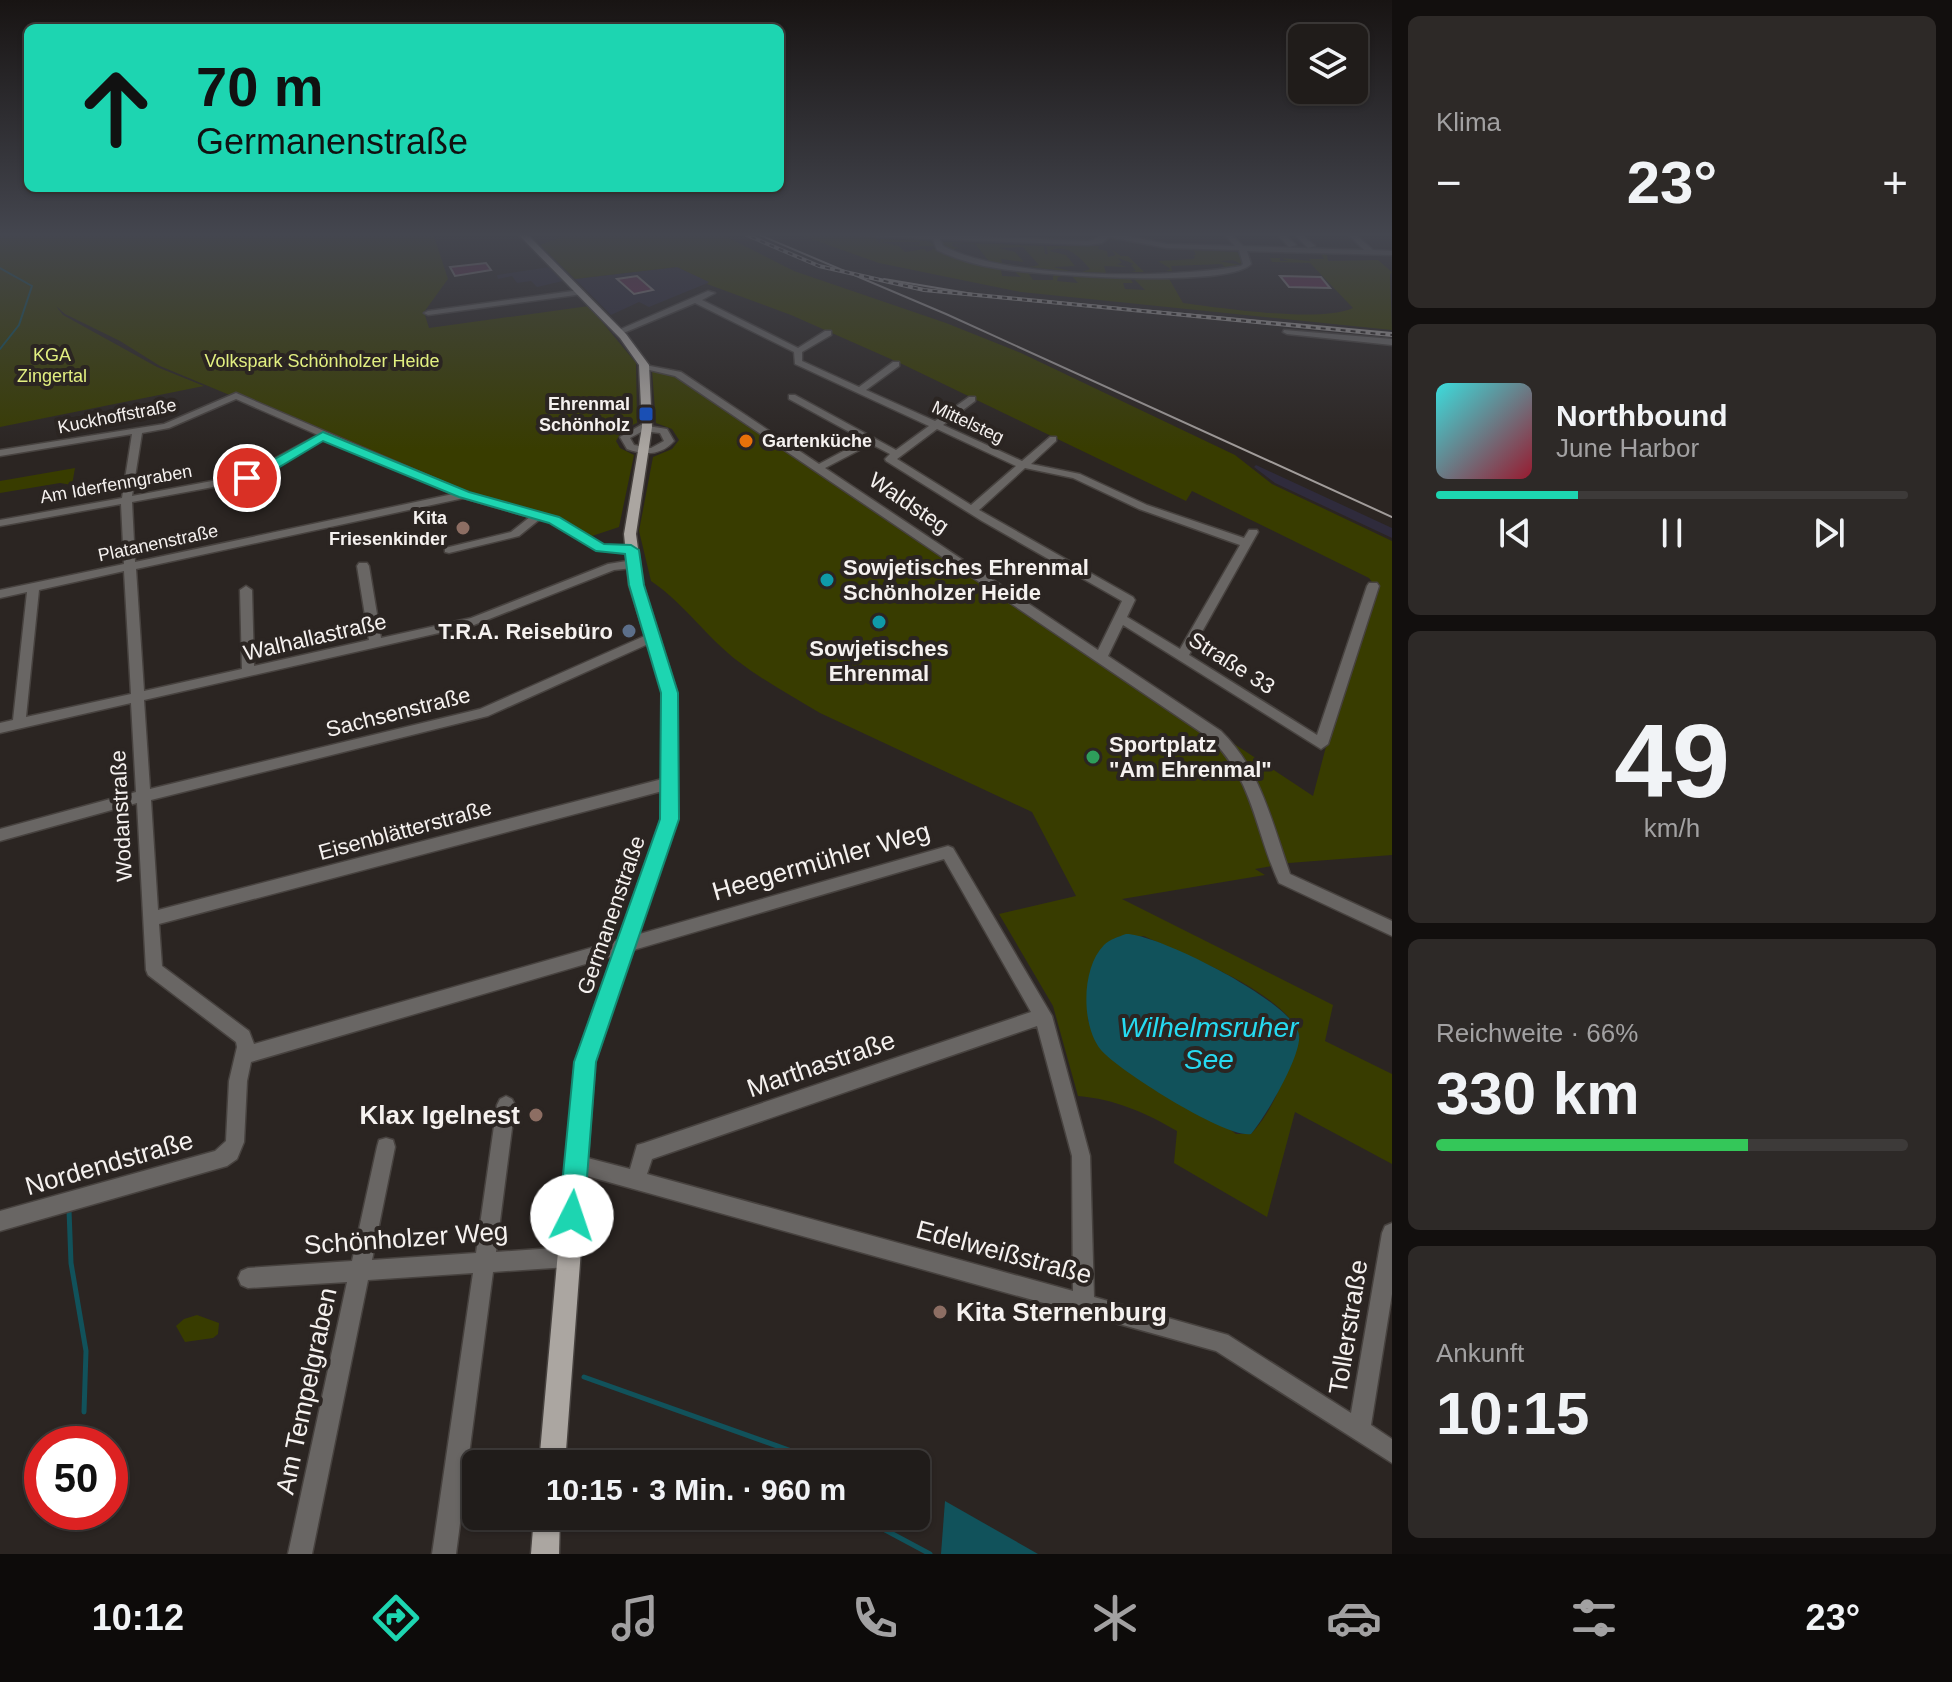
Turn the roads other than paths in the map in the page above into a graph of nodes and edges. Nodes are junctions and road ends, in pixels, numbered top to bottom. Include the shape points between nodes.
1 (482, 306) edge
2 (593, 306) edge
3 (683, 306) edge
4 (706, 306) edge
5 (428, 313) dead end
6 (618, 332) junction
7 (1287, 332) dead end
8 (828, 333) dead end
9 (1392, 342) edge
10 (798, 355) junction
11 (786, 364) dead end
12 (896, 364) dead end
13 (645, 368) junction
14 (860, 390) junction
15 (792, 397) dead end
16 (972, 399) dead end
17 (647, 427) junction
18 (938, 427) junction
19 (137, 431) junction
20 (323, 436) junction
21 (1053, 439) dead end
22 (871, 440) junction
23 (645, 451) junction
24 (0, 453) edge
25 (897, 454) junction
26 (1023, 465) junction
27 (818, 468) junction
28 (464, 495) junction
29 (127, 501) junction
30 (972, 510) junction
31 (539, 515) junction
32 (0, 523) edge
33 (1253, 532) dead end
34 (1246, 543) junction
35 (449, 550) dead end
36 (632, 557) junction
37 (363, 566) dead end
38 (131, 567) junction
39 (1373, 586) dead end
40 (33, 587) junction
41 (246, 590) dead end
42 (0, 594) edge
43 (1120, 618) junction
44 (653, 637) junction
45 (376, 644) junction
46 (1182, 656) junction
47 (1101, 657) junction
48 (248, 672) junction
49 (139, 696) junction
50 (19, 724) junction
51 (0, 728) edge
52 (670, 783) junction
53 (143, 796) junction
54 (0, 835) edge
55 (150, 919) junction
56 (1392, 929) edge
57 (626, 944) junction
58 (1043, 1016) junction
59 (245, 1055) junction
60 (506, 1105) dead end
61 (386, 1147) dead end
62 (576, 1164) junction
63 (636, 1181) junction
64 (0, 1221) edge
65 (1392, 1233) edge
66 (568, 1257) junction
67 (484, 1263) junction
68 (360, 1271) junction
69 (248, 1278) dead end
70 (1084, 1303) junction
71 (1359, 1430) junction
72 (553, 1450) edge
73 (1392, 1452) edge
74 (546, 1530) edge
75 (300, 1554) edge
76 (444, 1554) edge
77 (545, 1554) edge

1 - 5 street
2 - 6 main road
3 - 6 street
4 - 10 street, Mittelsteg
6 - 13 main road
7 - 9 street
8 - 10 street
10 - 11 street
10 - 14 street, Mittelsteg
12 - 14 street
13 - 17 main road, Germanenstraße
13 - 27 street, Waldsteg via 678,374
14 - 18 street, Mittelsteg
15 - 22 street
16 - 18 street
17 - 23 main road, Germanenstraße
17 - 23 street via 625,437 630,447
17 - 23 street via 664,431 669,441
18 - 25 street
18 - 26 street, Mittelsteg
19 - 20 street, Kuckhoffstraße via 181,421 236,396
19 - 24 street, Kuckhoffstraße
19 - 29 street, Wodanstraße
20 - 28 street
20 - 29 street, Am Iderfenngraben via 255,476
21 - 26 street
22 - 25 street
22 - 27 street
23 - 36 main road, Germanenstraße via 630,534
25 - 30 street via 890,459 897,466
26 - 30 street
26 - 34 street, Mittelsteg via 1076,476 1143,507
27 - 47 street, Waldsteg
28 - 31 street
28 - 38 street, Platanenstraße
29 - 32 street, Am Iderfenngraben
29 - 38 street, Wodanstraße
30 - 43 street via 1129,600
31 - 35 street via 515,534
31 - 36 street via 601,548
33 - 34 street
34 - 46 street
36 - 44 main road, Germanenstraße
36 - 45 street, Walhallastraße via 474,621
37 - 45 street
38 - 40 street, Platanenstraße
38 - 49 street, Wodanstraße
39 - 46 street, Straße 33 via 1321,744
40 - 42 street, Platanenstraße
40 - 50 street
41 - 48 street
43 - 46 street, Straße 33
43 - 47 street
44 - 52 main road, Germanenstraße via 670,693
44 - 53 street, Sachsenstraße via 483,713
45 - 48 street, Walhallastraße
47 - 56 street, Waldsteg via 1233,751 1251,784 1284,878
48 - 49 street, Walhallastraße
49 - 50 street, Walhallastraße
49 - 53 street, Wodanstraße
50 - 51 street, Walhallastraße
52 - 55 street, Eisenblätterstraße
52 - 57 main road, Germanenstraße via 669,819
53 - 54 street, Sachsenstraße
53 - 55 street, Wodanstraße
55 - 59 street, Wodanstraße via 154,970 243,1037
57 - 58 street, Heegermühler Weg via 948,852
57 - 59 street, Heegermühler Weg
57 - 62 main road, Germanenstraße via 585,1062
58 - 63 street, Marthastraße via 644,1152
58 - 70 street, Heegermühler Weg via 1081,1156
59 - 64 street, Nordendstraße via 235,1142 220,1159
60 - 67 street
61 - 68 street, Am Tempelgraben
62 - 63 street, Edelweißstraße
62 - 66 main road
63 - 70 street, Edelweißstraße
65 - 71 street, Tollerstraße
66 - 67 street, Schönholzer Weg
66 - 72 main road
67 - 68 street, Schönholzer Weg
67 - 76 street
68 - 69 street, Schönholzer Weg
68 - 75 street, Am Tempelgraben
70 - 71 street, Edelweißstraße via 1221,1342
71 - 73 street, Edelweißstraße
74 - 77 main road

